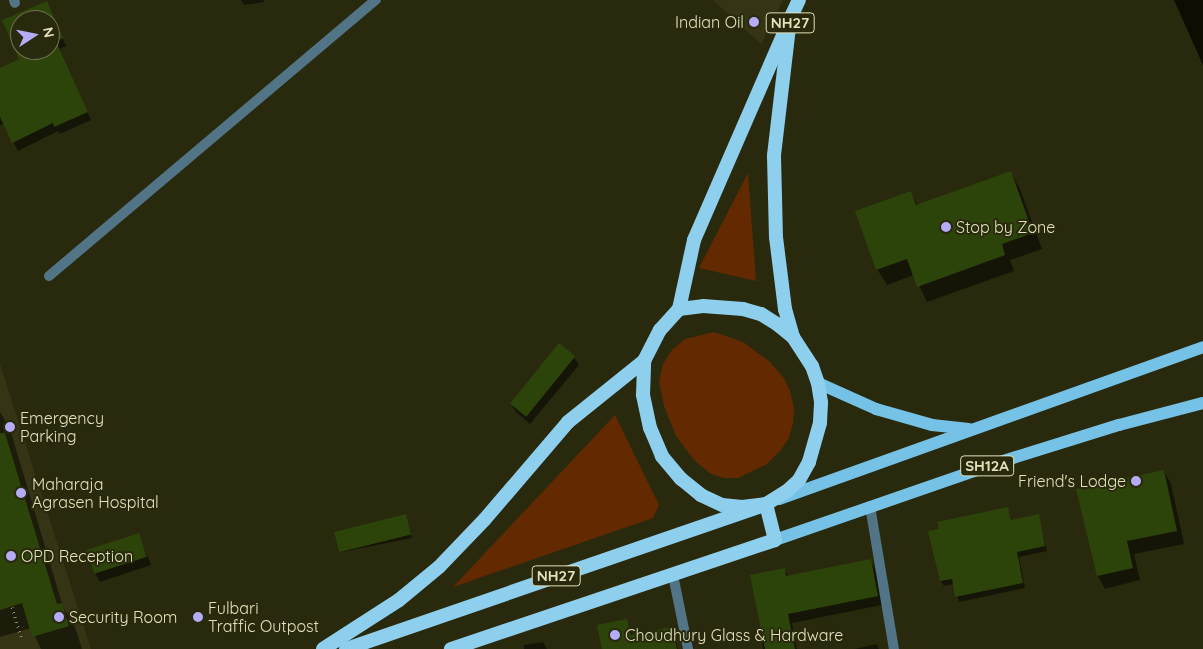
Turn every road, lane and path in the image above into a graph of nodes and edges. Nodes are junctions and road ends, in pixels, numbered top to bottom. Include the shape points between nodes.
1 (376, 0) edge
2 (799, 0) edge
3 (790, 19) junction
4 (49, 276) dead end
5 (679, 309) junction
6 (793, 337) junction
7 (1203, 347) edge
8 (644, 361) junction
9 (818, 383) junction
10 (1203, 403) edge
11 (974, 430) junction
12 (766, 504) junction
13 (870, 506) junction
14 (775, 540) junction
15 (673, 575) junction
16 (12, 606) dead end
17 (22, 639) dead end
18 (323, 649) edge
19 (346, 649) edge
20 (451, 649) edge
21 (688, 649) edge
22 (894, 649) edge

1 - 4 street
2 - 3 highway, NH27
3 - 5 highway, NH27 via 694,240
3 - 6 highway, NH27 via 774,156 776,237 785,309
5 - 6 highway, NH27 via 703,306 743,309 761,314
5 - 8 highway, NH27 via 660,330
6 - 9 highway, NH27 via 812,366
7 - 11 main road, SH12A
8 - 12 highway, NH27 via 643,395 650,428 662,456 681,479 701,495 722,505
8 - 18 highway, NH27 via 568,422 439,567 399,600
9 - 11 main road, SH12A via 876,409 932,425
9 - 12 highway, NH27 via 820,422 809,462 788,491
10 - 13 main road, SH12A via 1119,425
11 - 12 main road, SH12A
12 - 14 highway
12 - 19 highway, NH27
13 - 14 main road, SH12A
13 - 22 street
14 - 15 highway, NH27
15 - 20 highway, NH27
15 - 21 street
16 - 17 path

